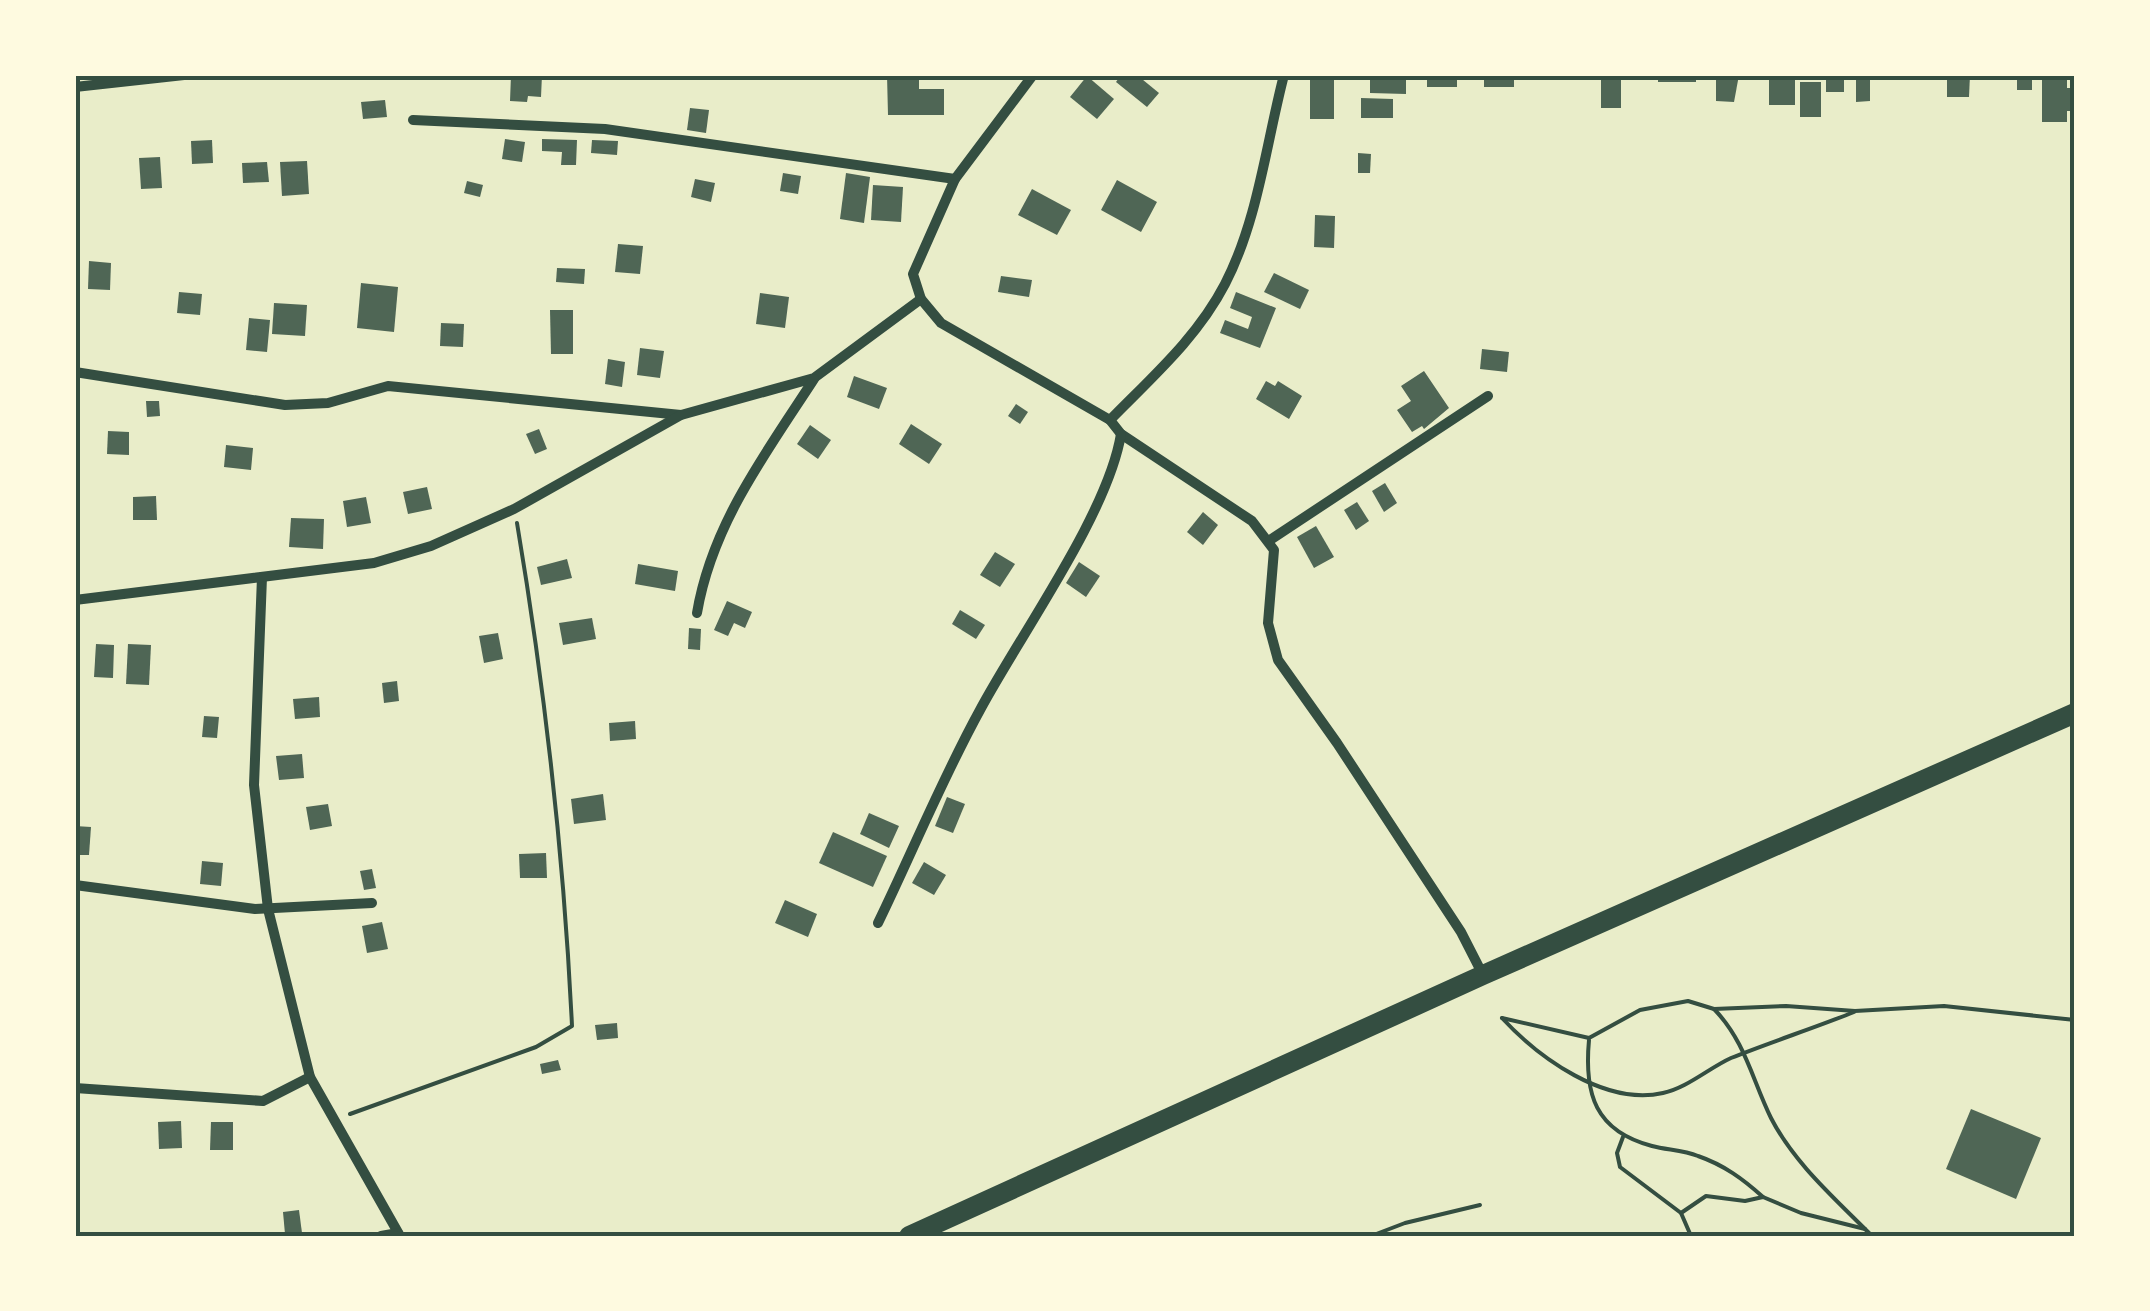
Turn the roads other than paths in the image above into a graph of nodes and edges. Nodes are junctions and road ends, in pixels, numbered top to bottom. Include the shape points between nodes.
1 (184, 75) edge
2 (1033, 75) edge
3 (1284, 75) edge
4 (75, 87) edge
5 (413, 120) dead end
6 (955, 178) junction
7 (921, 299) junction
8 (75, 372) edge
9 (814, 378) junction
10 (1488, 396) dead end
11 (681, 415) junction
12 (1110, 420) junction
13 (1121, 434) junction
14 (1270, 540) junction
15 (262, 577) junction
16 (75, 600) edge
17 (696, 612) dead end
18 (2075, 713) edge
19 (75, 885) edge
20 (372, 903) dead end
21 (268, 909) junction
22 (878, 923) dead end
23 (1483, 974) junction
24 (310, 1077) junction
25 (75, 1088) edge
26 (399, 1235) edge
27 (381, 1236) edge
28 (909, 1236) edge

1 - 4 street
2 - 6 street
3 - 12 street via 1251,217 1224,286 1199,325
5 - 6 street via 605,129
6 - 7 street via 914,274
7 - 9 street
7 - 12 street via 941,322
8 - 11 street via 286,405 328,403 388,386
9 - 11 street
9 - 17 street via 716,539
10 - 14 street
11 - 15 street via 432,546 374,562
12 - 13 street
13 - 14 street via 1252,521
13 - 22 street via 1118,457 978,712
14 - 23 street via 1275,560 1268,623 1278,660
15 - 16 street
15 - 21 street via 254,785
18 - 23 highway
19 - 21 street
20 - 21 street
21 - 24 street
23 - 28 highway
24 - 25 street via 263,1101
24 - 26 street
26 - 27 street

